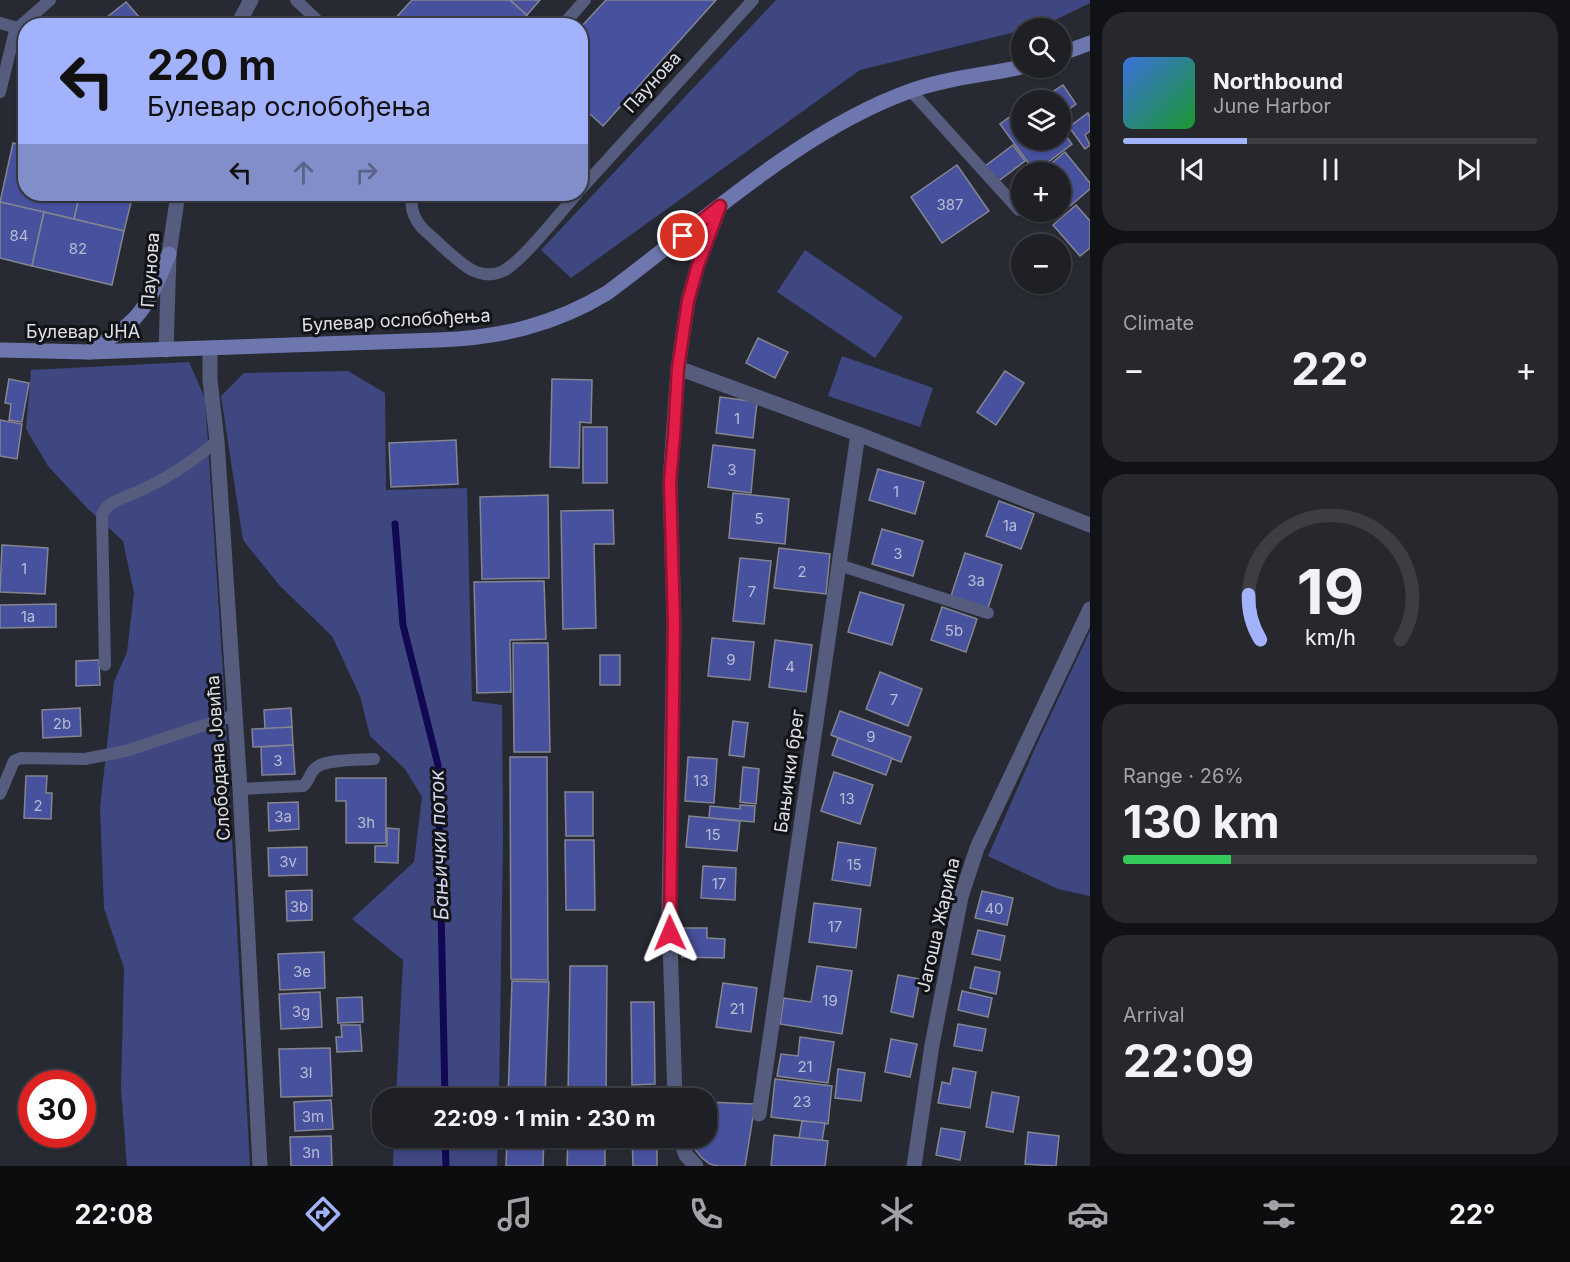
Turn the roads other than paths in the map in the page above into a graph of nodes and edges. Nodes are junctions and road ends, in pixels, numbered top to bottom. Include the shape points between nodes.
1 (50, 0) edge
2 (252, 0) edge
3 (296, 0) edge
4 (585, 0) edge
5 (753, 0) edge
6 (29, 18) edge
7 (242, 18) edge
8 (315, 18) edge
9 (569, 18) edge
10 (0, 23) edge
11 (18, 28) joint
12 (1090, 43) edge
13 (1071, 50) edge
14 (1011, 69) edge
15 (910, 91) junction
16 (0, 92) edge
17 (588, 181) edge
18 (177, 201) edge
19 (412, 201) edge
20 (571, 201) edge
21 (1011, 201) edge
22 (720, 206) junction
23 (169, 254) junction
24 (210, 349) junction
25 (0, 350) edge
26 (166, 350) junction
27 (89, 352) junction
28 (678, 368) junction
29 (858, 434) junction
30 (217, 441) junction
31 (1090, 525) edge
32 (839, 565) junction
33 (1090, 609) edge
34 (988, 613) dead end
35 (105, 665) dead end
36 (235, 715) junction
37 (374, 759) dead end
38 (240, 789) junction
39 (0, 794) edge
40 (675, 1088) edge
41 (759, 1114) dead end
42 (683, 1148) edge
43 (260, 1166) edge
44 (696, 1166) edge
45 (914, 1166) edge

1 - 6 lane
2 - 7 street
3 - 8 lane
4 - 9 lane
5 - 17 lane, Паунова
10 - 11 lane
11 - 16 lane
12 - 13 main road
14 - 15 main road, Булевар ослобођења
15 - 21 lane
15 - 22 main road, Булевар ослобођења via 862,113 788,156
18 - 23 street, Паунова
19 - 20 lane via 415,220 422,228 468,268 489,274 501,272 517,261
22 - 24 main road, Булевар ослобођења via 607,293 576,311 523,330 446,340
22 - 28 street via 688,301
23 - 26 street, Паунова
23 - 27 main road via 140,312 129,325
24 - 26 main road, Булевар ослобођења
24 - 30 street, Слободана Јовића
25 - 27 main road, Булевар ЈНА
26 - 27 main road, Булевар ЈНА
28 - 29 street
28 - 40 street via 670,482 674,624 669,910
29 - 31 street
29 - 32 street, Бањички брег
30 - 35 lane via 181,470 104,510
30 - 36 street, Слободана Јовића
32 - 34 lane
32 - 41 street, Бањички брег
33 - 45 street, Јагоша Жарића via 977,848 961,897 932,1045
36 - 38 street, Слободана Јовића
36 - 39 lane via 126,751 85,759 21,758 14,761
37 - 38 lane via 323,764 312,771 303,786
38 - 43 street, Слободана Јовића
42 - 44 street

